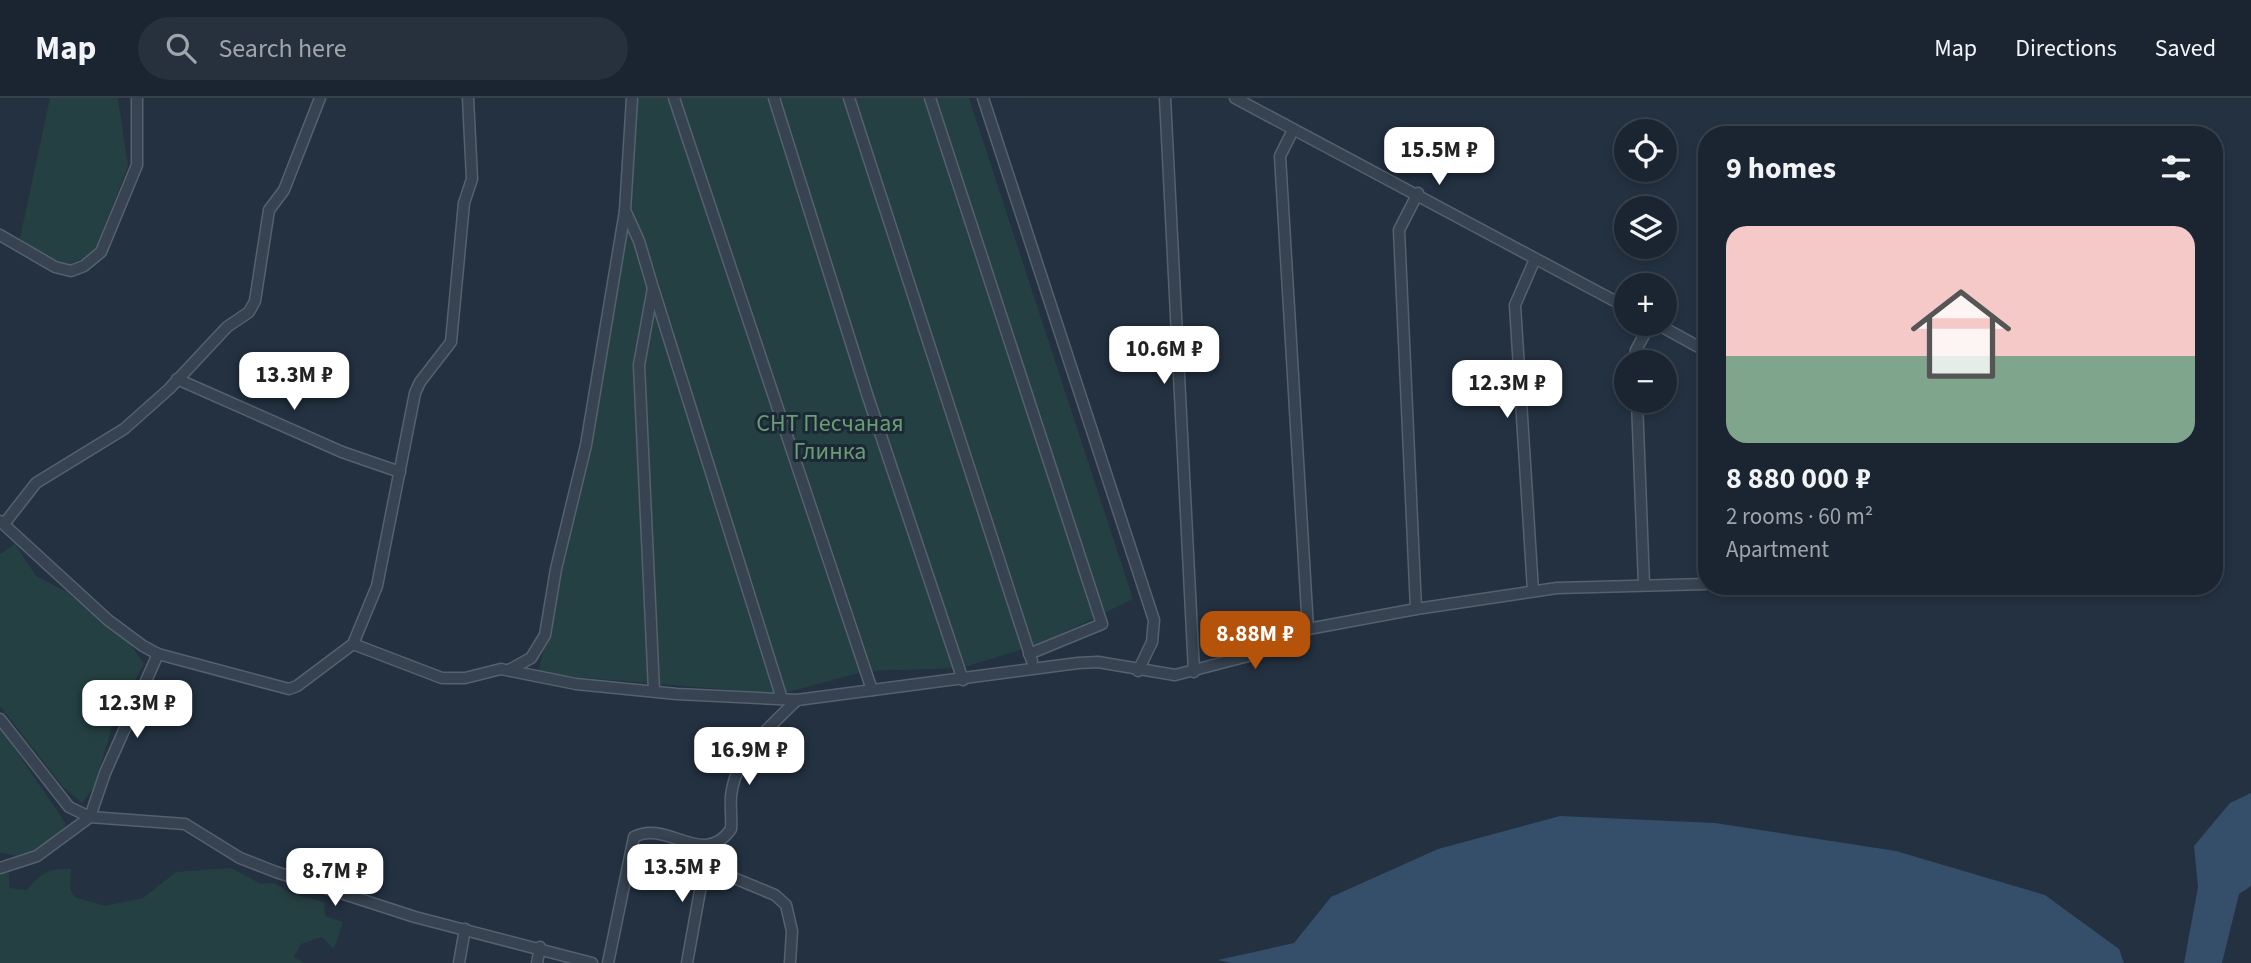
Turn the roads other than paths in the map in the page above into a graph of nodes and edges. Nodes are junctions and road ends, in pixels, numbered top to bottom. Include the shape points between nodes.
1 (137, 98) edge
2 (320, 98) edge
3 (468, 98) edge
4 (632, 98) edge
5 (674, 98) edge
6 (774, 98) edge
7 (849, 98) edge
8 (930, 98) edge
9 (983, 98) edge
10 (1165, 98) edge
11 (1235, 98) edge
12 (1293, 130) junction
13 (1418, 193) junction
14 (625, 210) junction
15 (0, 235) edge
16 (1535, 259) junction
17 (653, 288) junction
18 (1614, 301) edge
19 (1677, 335) edge
20 (1698, 347) edge
21 (177, 379) junction
22 (1637, 413) edge
23 (400, 472) junction
24 (2, 523) edge
25 (1698, 584) edge
26 (1644, 585) junction
27 (1533, 591) junction
28 (1416, 609) junction
29 (1308, 629) junction
30 (353, 644) junction
31 (158, 654) junction
32 (1030, 654) junction
33 (509, 670) junction
34 (1035, 670) junction
35 (1138, 671) junction
36 (1194, 671) junction
37 (963, 680) junction
38 (654, 690) junction
39 (872, 690) junction
40 (782, 699) junction
41 (797, 700) junction
42 (0, 719) edge
43 (90, 817) junction
44 (706, 850) junction
45 (0, 868) edge
46 (465, 929) junction
47 (540, 947) junction
48 (459, 963) edge
49 (537, 963) edge
50 (592, 963) edge
51 (608, 963) edge
52 (687, 963) edge
53 (790, 963) edge

1 - 15 street via 137,165 101,252 71,271 55,267
2 - 21 street via 284,190 269,210 255,301 249,312 227,327
3 - 23 street via 472,179 464,203 451,342 419,382
4 - 14 street
5 - 39 street
6 - 37 street
7 - 32 street
8 - 32 street via 1101,624
9 - 35 street via 1154,620 1152,642
10 - 36 street
11 - 12 street
12 - 13 street
12 - 29 street via 1280,156
13 - 16 street
13 - 28 street via 1399,230
14 - 17 street
14 - 33 street via 586,445 545,635 531,658
16 - 18 street
16 - 27 street via 1515,305
17 - 38 street via 639,365
17 - 40 street
19 - 20 street
21 - 23 street via 342,452
21 - 24 street via 124,429 36,483
22 - 26 street
23 - 30 street via 377,586
24 - 31 street via 108,620
25 - 26 street
26 - 27 street
27 - 28 street
28 - 29 street
29 - 36 street via 1256,654
30 - 31 street via 289,689
30 - 33 street via 442,678
31 - 43 street
32 - 34 street
33 - 38 street via 544,679
34 - 35 street via 1098,662
34 - 37 street
35 - 36 street via 1175,676
37 - 39 street
38 - 40 street
39 - 41 street
40 - 41 street
41 - 44 street via 749,748 737,767 731,829
42 - 43 street via 69,807
43 - 45 street via 37,856
43 - 46 street via 185,824 240,858 276,872
44 - 51 street via 653,833 639,835 630,843
44 - 52 street
44 - 53 street via 722,873 775,895 786,905 792,931
46 - 47 street
46 - 48 street
47 - 49 street
47 - 50 street

